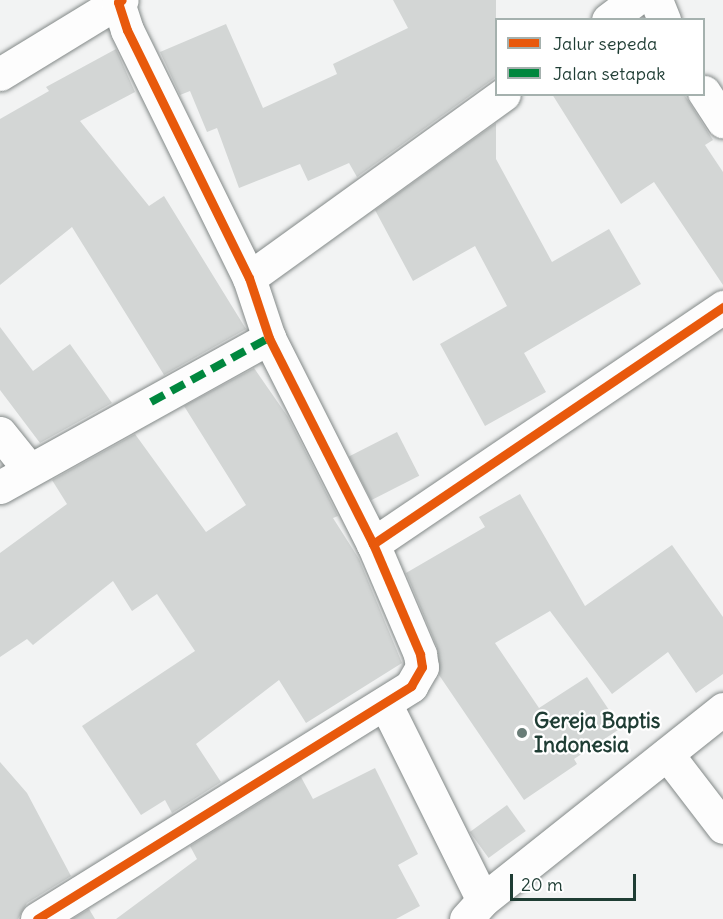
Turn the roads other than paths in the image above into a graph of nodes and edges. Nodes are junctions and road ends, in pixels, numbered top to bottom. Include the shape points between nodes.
1 (635, 0) edge
2 (656, 0) edge
3 (120, 1) edge
4 (611, 18) edge
5 (663, 18) edge
6 (0, 74) edge
7 (705, 94) edge
8 (501, 96) edge
9 (723, 121) edge
10 (249, 278) junction
11 (723, 307) edge
12 (269, 338) junction
13 (0, 433) edge
14 (28, 468) junction
15 (0, 487) edge
16 (373, 544) junction
17 (385, 703) junction
18 (723, 709) edge
19 (667, 753) junction
20 (723, 827) edge
21 (474, 909) edge
22 (38, 919) edge

1 - 4 street
2 - 5 street
3 - 6 street
3 - 10 street via 127,30
7 - 9 street
8 - 10 street
10 - 12 street
11 - 16 street
12 - 14 street
12 - 16 street
13 - 14 street
14 - 15 street
16 - 17 street via 422,667 411,686
17 - 21 street
17 - 22 street
18 - 19 street
19 - 20 street
19 - 21 street

